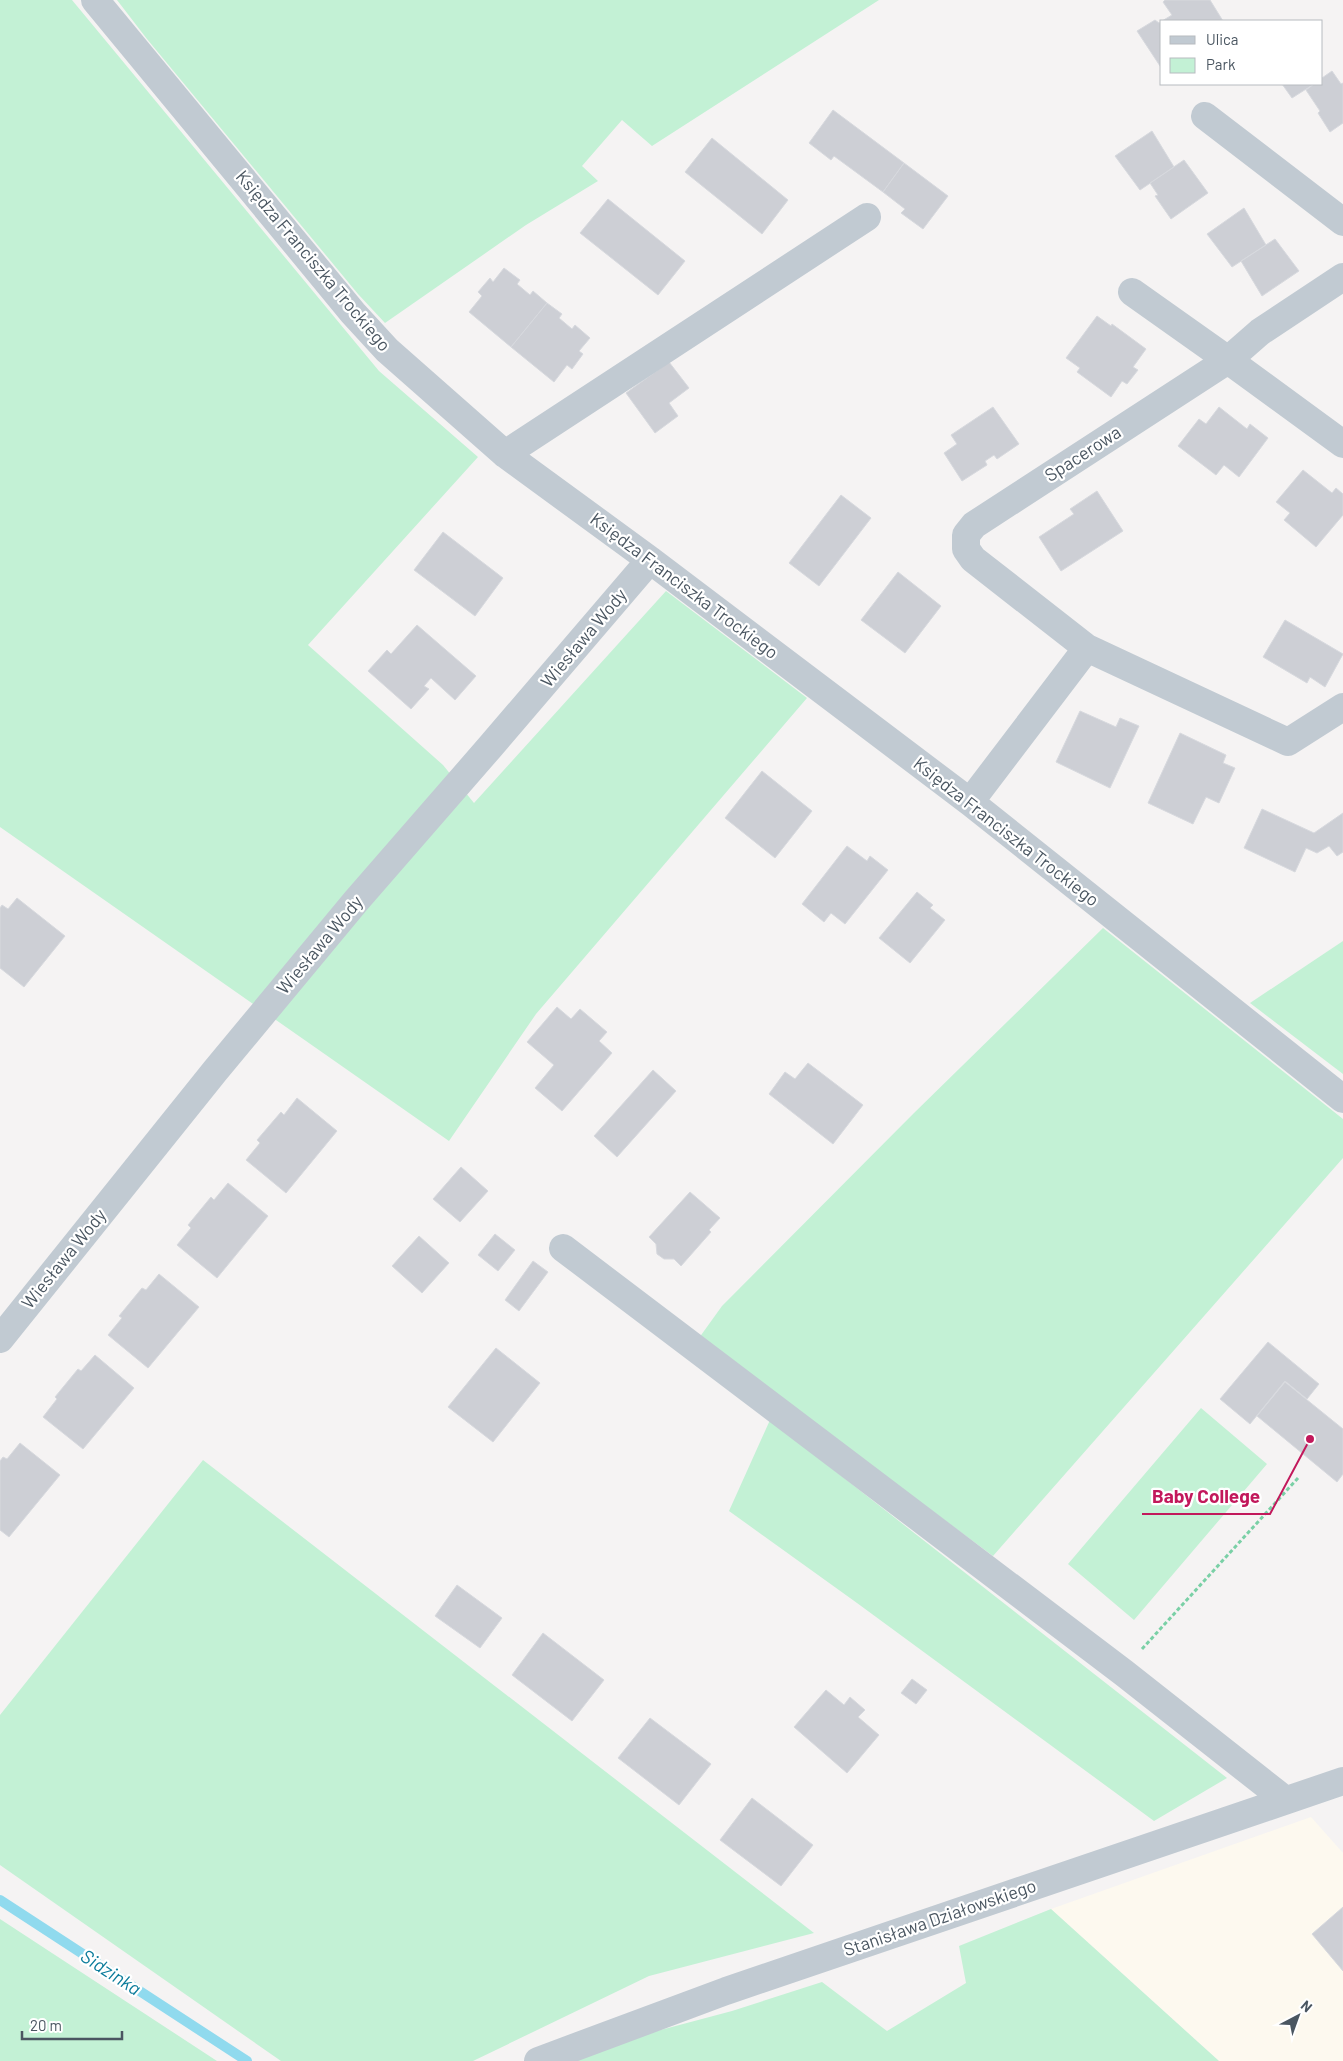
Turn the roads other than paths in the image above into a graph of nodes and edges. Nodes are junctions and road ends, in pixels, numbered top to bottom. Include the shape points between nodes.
1 (95, 0) edge
2 (1205, 116) dead end
3 (867, 218) dead end
4 (1343, 222) edge
5 (1343, 277) edge
6 (1132, 292) dead end
7 (1228, 360) junction
8 (1343, 444) edge
9 (505, 454) junction
10 (650, 560) junction
11 (1087, 648) junction
12 (1343, 707) edge
13 (970, 802) junction
14 (1343, 1099) edge
15 (563, 1248) dead end
16 (0, 1339) edge
17 (1343, 1781) edge
18 (1284, 1800) junction
19 (538, 2061) edge

1 - 9 street, Księdza Franciszka Trockiego via 353,313 388,350
2 - 4 street
3 - 9 street
5 - 7 street, Spacerowa via 1260,332
6 - 7 street
7 - 8 street
7 - 11 street, Spacerowa via 974,525 966,534 966,549 973,559
9 - 10 street, Księdza Franciszka Trockiego
10 - 13 street, Księdza Franciszka Trockiego
10 - 16 street, Wiesława Wody via 343,916 214,1071
11 - 12 street, Spacerowa via 1288,742
11 - 13 street
13 - 14 street, Księdza Franciszka Trockiego
15 - 18 street via 1124,1673
17 - 18 street, Stanisława Działowskiego
18 - 19 street, Stanisława Działowskiego via 726,1990

